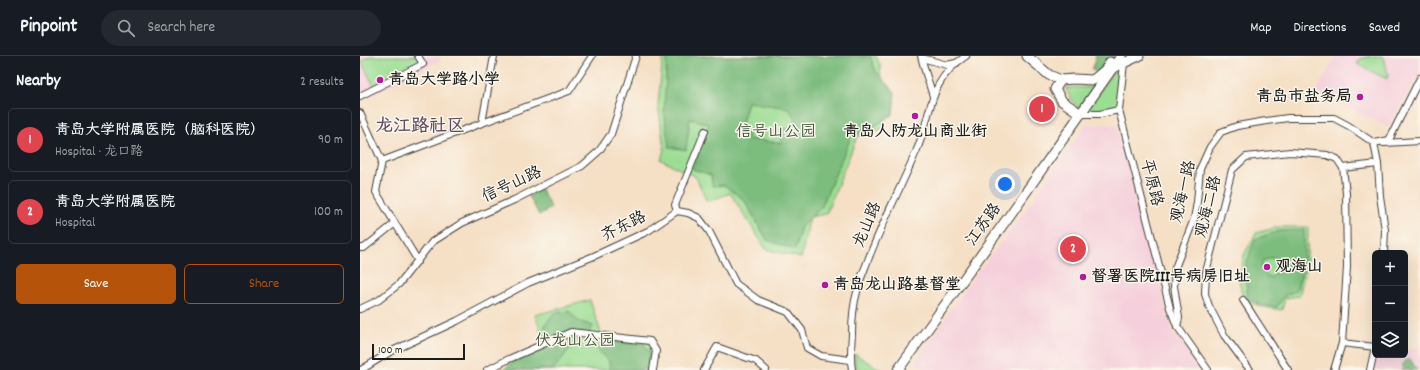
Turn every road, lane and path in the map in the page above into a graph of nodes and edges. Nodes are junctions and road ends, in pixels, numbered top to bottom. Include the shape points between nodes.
1 (418, 56) edge
2 (494, 56) edge
3 (592, 56) edge
4 (636, 56) edge
5 (966, 56) edge
6 (1027, 56) edge
7 (1114, 56) edge
8 (1139, 56) edge
9 (922, 57) edge
10 (1123, 59) edge
11 (956, 63) junction
12 (1113, 69) junction
13 (1049, 75) junction
14 (1420, 78) edge
15 (1061, 80) junction
16 (1093, 80) junction
17 (1055, 89) junction
18 (1417, 89) edge
19 (1096, 92) junction
20 (360, 96) edge
21 (933, 96) junction
22 (1119, 110) junction
23 (360, 113) edge
24 (1081, 114) junction
25 (482, 122) junction
26 (705, 131) dead end
27 (1420, 142) edge
28 (1374, 143) junction
29 (382, 161) junction
30 (1378, 164) junction
31 (1343, 168) junction
32 (677, 211) junction
33 (394, 224) junction
34 (360, 248) edge
35 (1384, 250) edge
36 (418, 261) junction
37 (1243, 300) dead end
38 (360, 309) edge
39 (1177, 326) junction
40 (1342, 343) junction
41 (1372, 347) edge
42 (1373, 358) edge
43 (850, 360) junction
44 (361, 370) edge
45 (487, 370) edge
46 (653, 370) edge
47 (704, 370) edge
48 (766, 370) edge
49 (852, 370) edge
50 (898, 370) edge
51 (1208, 370) edge
52 (1250, 370) edge
53 (1288, 370) edge
54 (1334, 370) edge
55 (1370, 370) edge

1 - 20 street via 422,64
2 - 25 street
3 - 25 street via 569,91
4 - 36 street, 信号山路 via 611,134 599,151 582,166 514,200 462,222 432,242
5 - 11 street, 龙山路
6 - 13 main road
7 - 16 main road via 1105,70
8 - 10 main road
9 - 11 street via 947,65
9 - 21 street
10 - 12 main road
10 - 22 street, 平原路
11 - 21 street, 龙山路 via 944,75
12 - 16 main road
12 - 19 main road, 江苏路
13 - 15 main road
13 - 17 main road
14 - 18 street
15 - 16 main road
15 - 17 main road
16 - 19 main road via 1098,88
17 - 24 main road via 1062,101
18 - 28 street via 1389,140
19 - 24 main road, 江苏路
21 - 43 street, 龙山路 via 923,135 875,241 860,282 853,311
22 - 24 street
22 - 39 street, 平原路 via 1170,308
23 - 29 street
24 - 50 main road, 江苏路
25 - 29 street
26 - 32 street via 675,205
27 - 28 street
28 - 30 street
28 - 39 street, 观海一路 via 1334,118 1266,120 1221,132 1210,147 1200,169 1194,219 1175,268 1174,286 1179,318
29 - 33 street via 376,192
30 - 31 street
30 - 35 street via 1385,230
31 - 40 street via 1347,227
31 - 52 street, 观海二路 via 1337,159 1327,155 1290,152 1246,157 1232,170 1206,272 1205,294 1224,335
32 - 43 street via 698,218 709,231 736,284 758,300 788,312 802,330 807,348 821,356
32 - 44 street, 齐东路 via 648,231 528,283 457,321 390,352
33 - 34 street via 364,248
33 - 36 street
36 - 38 street, 信号山路 via 399,284 379,300
37 - 53 street
39 - 51 street, 平原路
40 - 41 street
40 - 54 street
42 - 55 street
43 - 49 street, 龙山路
45 - 46 street via 571,332 650,341 656,352
47 - 48 street via 717,347 756,361

